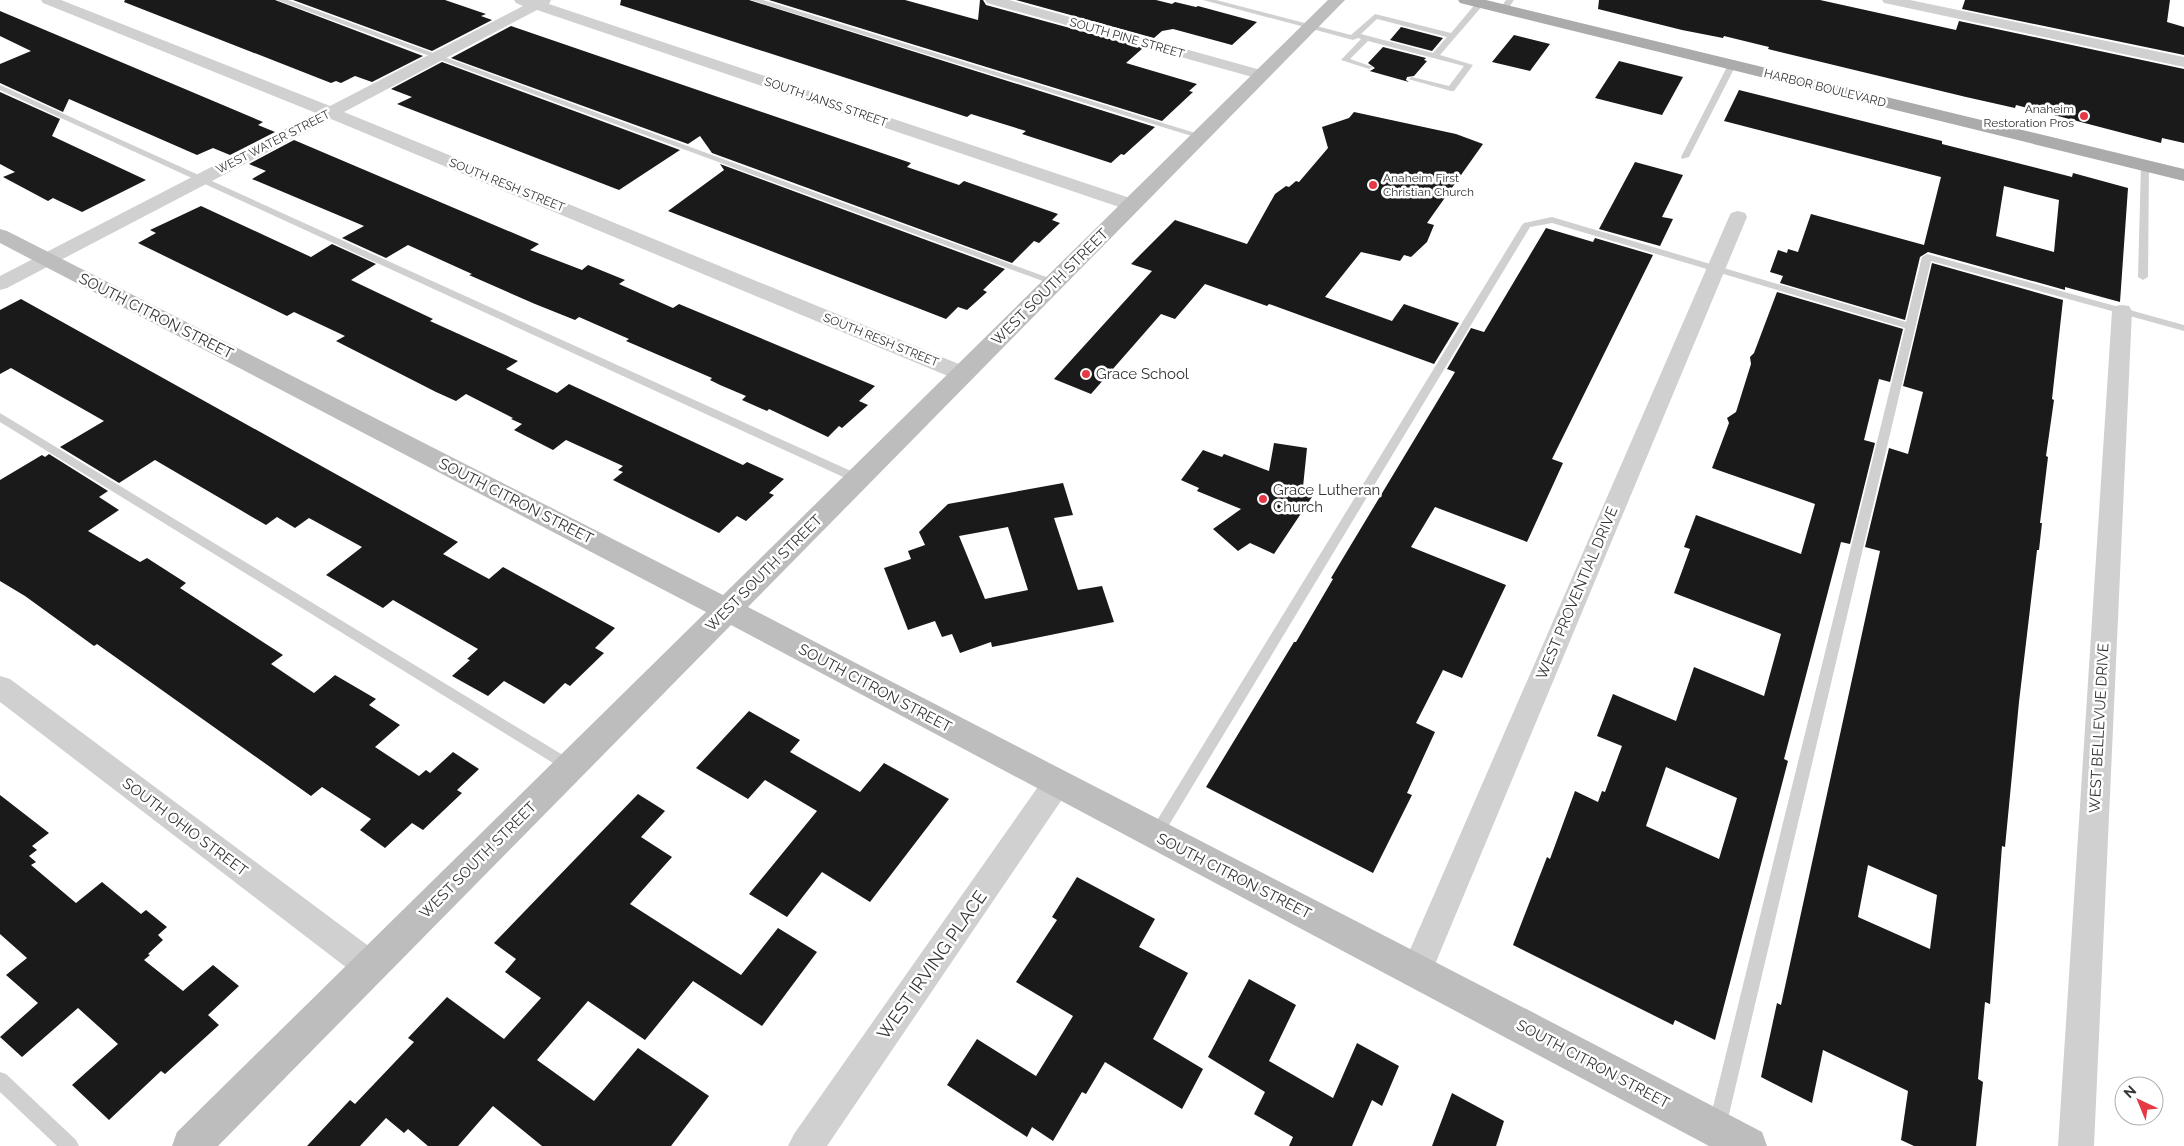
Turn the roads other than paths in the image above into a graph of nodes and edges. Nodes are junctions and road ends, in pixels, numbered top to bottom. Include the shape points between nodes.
1 (48, 0) edge
2 (280, 0) edge
3 (755, 0) edge
4 (992, 0) edge
5 (1207, 0) edge
6 (1337, 0) edge
7 (1889, 0) edge
8 (534, 2) edge
9 (1473, 2) edge
10 (1506, 5) edge
11 (1310, 27) junction
12 (1356, 35) junction
13 (1453, 36) junction
14 (1366, 38) junction
15 (1435, 56) junction
16 (436, 57) junction
17 (2184, 62) edge
18 (1732, 65) junction
19 (1369, 67) dead end
20 (1262, 75) junction
21 (1412, 79) dead end
22 (0, 87) edge
23 (330, 112) junction
24 (1201, 136) junction
25 (1685, 157) dead end
26 (2145, 165) junction
27 (2184, 175) edge
28 (201, 180) junction
29 (1132, 205) junction
30 (1738, 217) dead end
31 (0, 235) edge
32 (46, 260) junction
33 (1714, 269) junction
34 (2143, 277) dead end
35 (1056, 282) junction
36 (0, 284) edge
37 (2122, 311) junction
38 (1910, 326) junction
39 (2184, 328) edge
40 (963, 374) junction
41 (0, 417) edge
42 (858, 480) junction
43 (728, 610) junction
44 (0, 687) edge
45 (571, 766) junction
46 (1057, 783) junction
47 (1155, 835) junction
48 (371, 967) junction
49 (1417, 970) junction
50 (0, 1080) edge
51 (1715, 1138) edge
52 (70, 1146) edge
53 (191, 1146) edge
54 (806, 1146) edge
55 (1748, 1146) edge
56 (2076, 1146) edge

1 - 23 street, SOUTH RESH STREET
2 - 16 lane
3 - 24 lane
4 - 20 street, SOUTH PINE STREET
5 - 11 lane
6 - 11 street, WEST SOUTH STREET
7 - 17 street
8 - 16 street, WEST WATER STREET
8 - 29 street, SOUTH JANSS STREET
9 - 10 main road, HARBOR BOULEVARD
9 - 13 lane
10 - 18 main road, HARBOR BOULEVARD
11 - 12 lane via 1353,38
11 - 20 street, WEST SOUTH STREET
12 - 13 lane via 1375,16
12 - 14 lane
13 - 15 lane
14 - 15 lane
14 - 19 lane via 1345,60
15 - 21 lane via 1469,65 1450,89
16 - 23 street, WEST WATER STREET
16 - 35 lane
18 - 25 lane
18 - 26 main road, HARBOR BOULEVARD
20 - 24 street, WEST SOUTH STREET
22 - 28 lane
23 - 28 street, WEST WATER STREET
23 - 40 street, SOUTH RESH STREET
24 - 29 street, WEST SOUTH STREET
26 - 27 main road, HARBOR BOULEVARD
26 - 34 lane
28 - 32 street, WEST WATER STREET
28 - 42 lane
29 - 35 street, WEST SOUTH STREET
30 - 33 street, WEST PROVENTIAL DRIVE
31 - 32 street, SOUTH CITRON STREET
32 - 36 street, WEST WATER STREET
32 - 43 street, SOUTH CITRON STREET
33 - 38 lane
33 - 47 lane via 1552,220 1527,225
33 - 49 street, WEST PROVENTIAL DRIVE
35 - 40 street, WEST SOUTH STREET
37 - 38 lane via 1927,257
37 - 39 lane
37 - 56 street, WEST BELLEVUE DRIVE
38 - 51 lane
40 - 42 street, WEST SOUTH STREET
41 - 45 lane
42 - 43 street, WEST SOUTH STREET
43 - 45 street, WEST SOUTH STREET
43 - 46 street, SOUTH CITRON STREET
44 - 48 street, SOUTH OHIO STREET
45 - 48 street, WEST SOUTH STREET
46 - 47 street, SOUTH CITRON STREET
46 - 54 street, WEST IRVING PLACE
47 - 49 street, SOUTH CITRON STREET
48 - 53 street, WEST SOUTH STREET
49 - 51 street, SOUTH CITRON STREET
50 - 52 lane
51 - 55 street, SOUTH CITRON STREET

